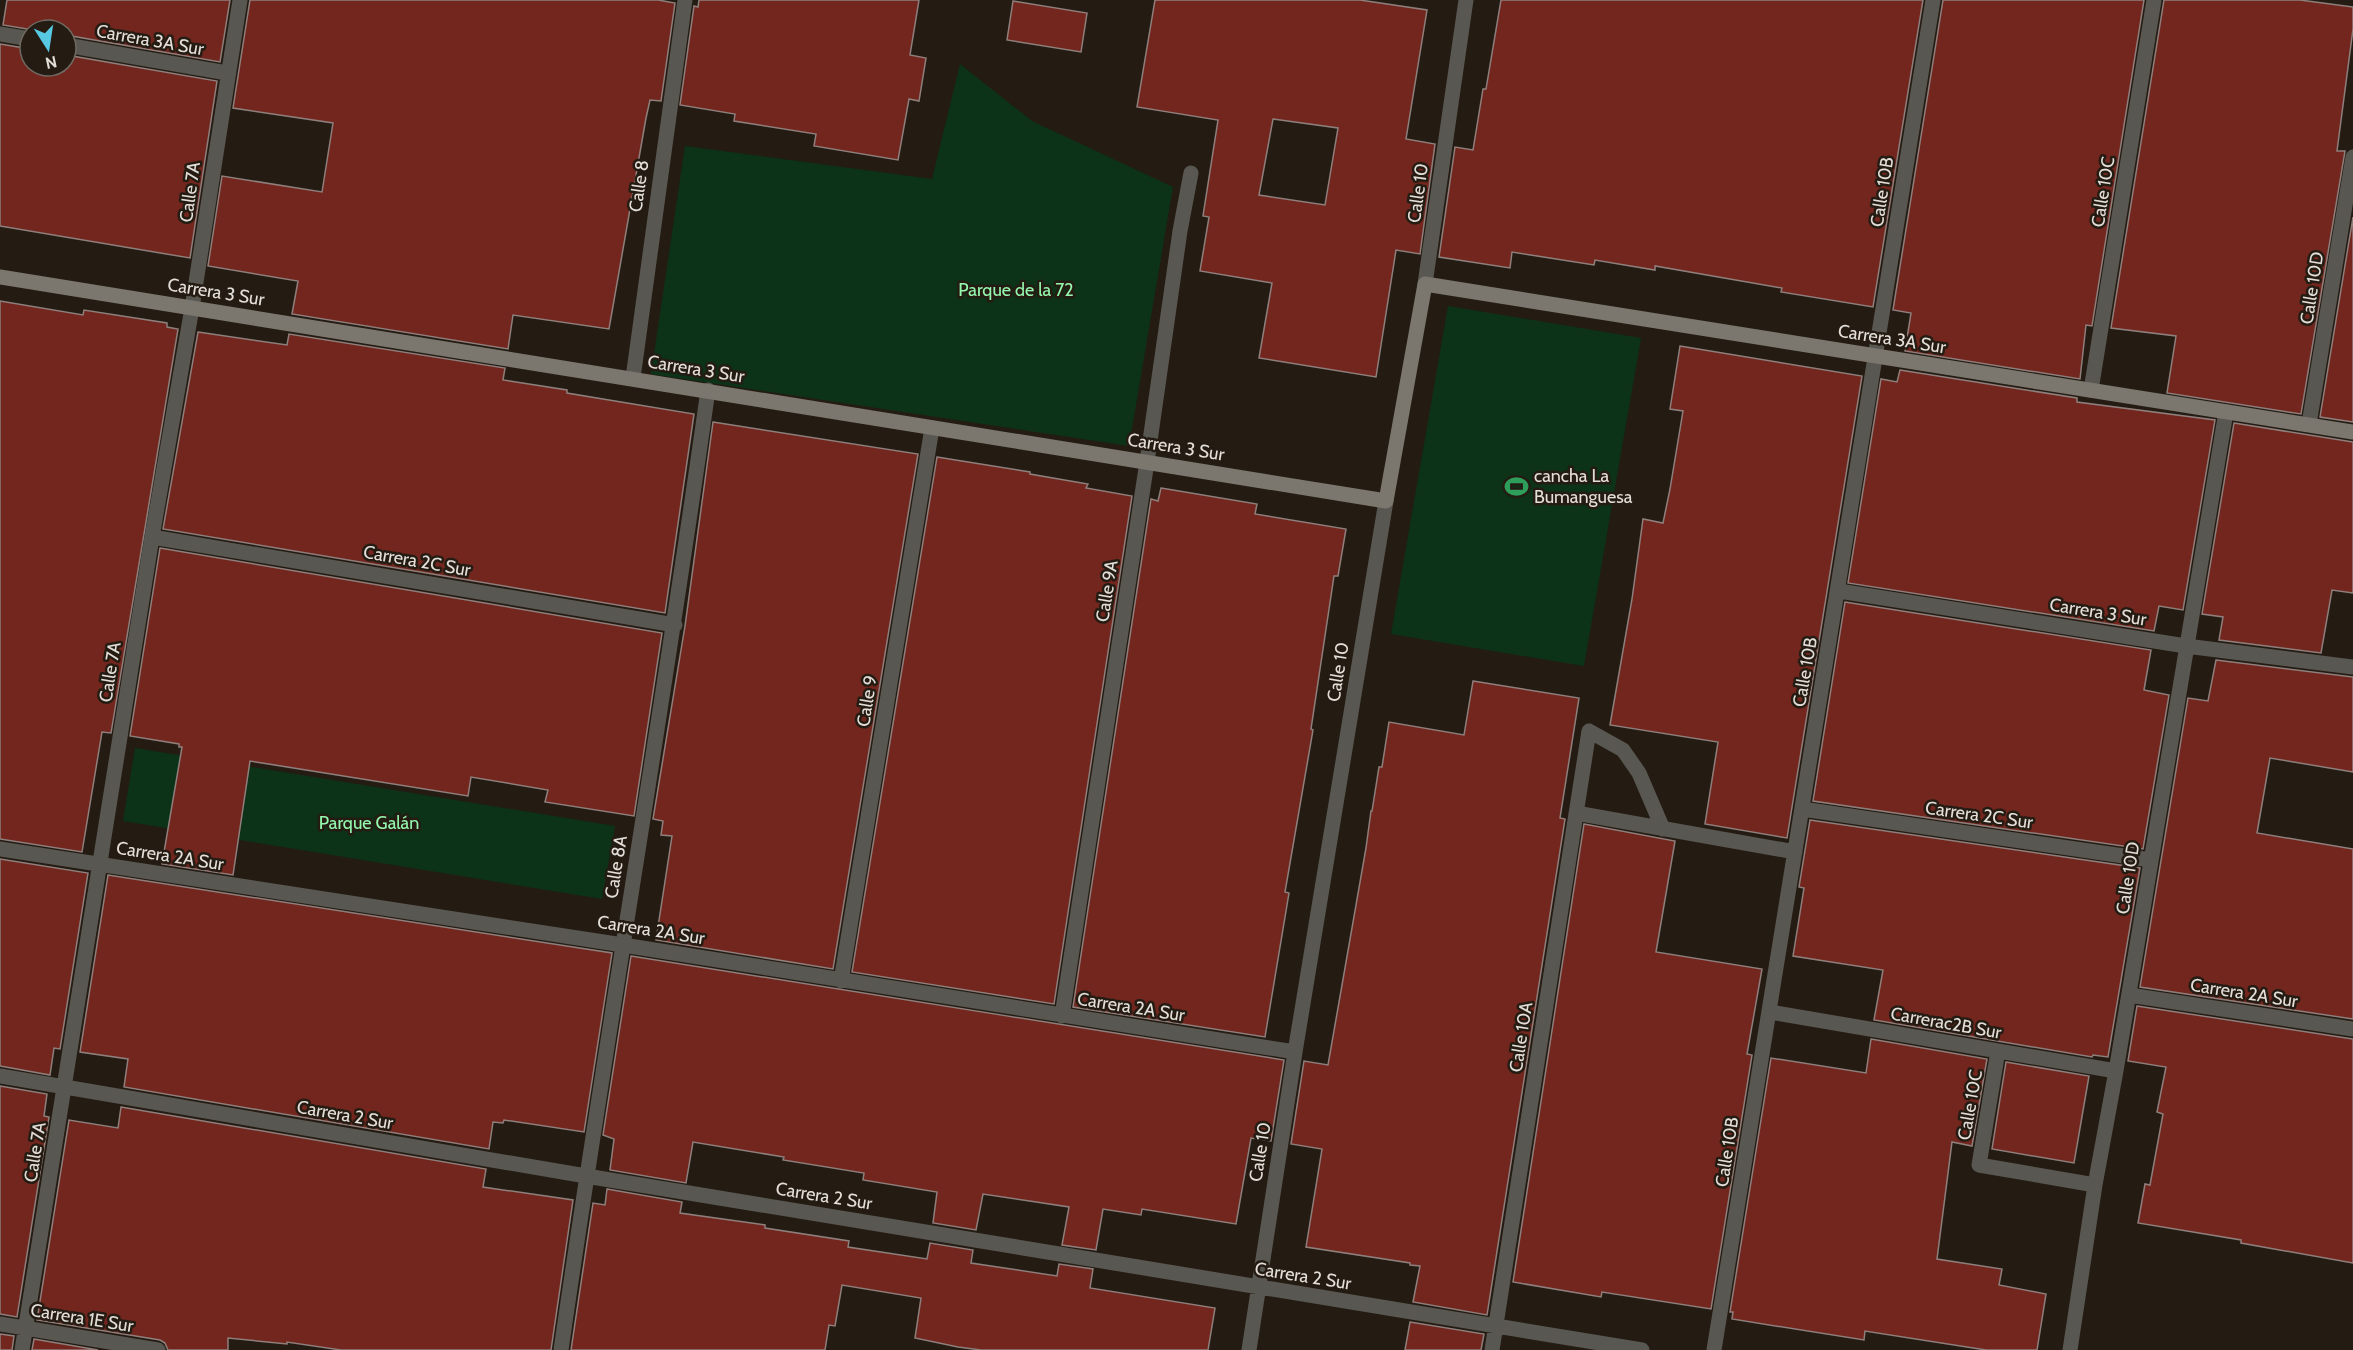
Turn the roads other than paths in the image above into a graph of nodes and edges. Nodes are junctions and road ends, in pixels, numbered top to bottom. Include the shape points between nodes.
1 (240, 0) edge
2 (685, 0) edge
3 (1466, 0) edge
4 (1933, 0) edge
5 (2154, 0) edge
6 (0, 34) edge
7 (18, 37) edge
8 (78, 47) edge
9 (227, 73) junction
10 (2353, 157) edge
11 (1191, 173) dead end
12 (0, 277) edge
13 (1425, 284) junction
14 (192, 308) junction
15 (1875, 356) junction
16 (633, 378) junction
17 (708, 390) junction
18 (2091, 390) junction
19 (2226, 412) junction
20 (2309, 424) junction
21 (932, 428) junction
22 (2353, 432) edge
23 (1147, 462) junction
24 (1386, 501) junction
25 (152, 537) junction
26 (1839, 591) junction
27 (675, 625) junction
28 (2186, 646) junction
29 (2353, 667) edge
30 (1802, 809) junction
31 (1576, 813) junction
32 (1663, 829) junction
33 (0, 849) edge
34 (1795, 852) junction
35 (2151, 860) junction
36 (99, 864) junction
37 (623, 945) junction
38 (842, 981) junction
39 (2129, 995) junction
40 (1770, 1012) junction
41 (1062, 1016) junction
42 (2353, 1029) edge
43 (1998, 1051) junction
44 (1295, 1052) junction
45 (2116, 1071) junction
46 (0, 1076) edge
47 (66, 1087) junction
48 (586, 1176) junction
49 (2095, 1185) junction
50 (1259, 1288) junction
51 (0, 1324) edge
52 (26, 1328) junction
53 (1496, 1328) junction
54 (22, 1350) edge
55 (158, 1350) edge
56 (561, 1350) edge
57 (1249, 1350) edge
58 (1492, 1350) edge
59 (1642, 1350) edge
60 (1714, 1350) edge
61 (2070, 1350) edge

1 - 9 street, Calle 7A
2 - 16 street, Calle 8
3 - 13 street, Calle 10
4 - 15 street, Calle 10B
5 - 18 street, Calle 10C
6 - 7 street
8 - 9 street, Carrera 3A Sur
9 - 14 street, Calle 7A
10 - 20 street, Calle 10D
11 - 23 street, Calle 9A
12 - 14 street, Carrera 3 Sur
13 - 15 street, Carrera 3A Sur
13 - 24 street, Calle 10
14 - 16 street, Carrera 3 Sur
14 - 25 street, Calle 7A
15 - 18 street, Carrera 3A Sur
15 - 26 street, Calle 10B
16 - 17 street, Carrera 3 Sur
17 - 21 street, Carrera 3 Sur
17 - 27 street, Calle 8A
18 - 19 street, Carrera 3A Sur
19 - 20 street, Carrera 3A Sur
19 - 28 street, Calle 10D
20 - 22 street, Carrera 3A Sur
21 - 23 street, Carrera 3 Sur
21 - 38 street, Calle 9
23 - 24 street, Carrera 3 Sur
23 - 41 street, Calle 9A
24 - 44 street, Calle 10
25 - 27 street, Carrera 2C Sur
25 - 36 street, Calle 7A
26 - 28 street, Carrera 3 Sur
26 - 30 street, Calle 10B
27 - 37 street, Calle 8A
28 - 29 street, Carrera 3 Sur
28 - 35 street, Calle 10D
30 - 34 street, Calle 10B
30 - 35 street, Carrera 2C Sur
31 - 32 street
31 - 32 street, Calle 10A via 1588,731 1623,750 1639,772
31 - 53 street, Calle 10A
32 - 34 street
33 - 36 street, Carrera 2A Sur
34 - 40 street, Calle 10B
35 - 39 street, Calle 10D
36 - 37 street, Carrera 2A Sur
36 - 47 street, Calle 7A
37 - 38 street, Carrera 2A Sur
37 - 48 street, Calle 8A
38 - 41 street, Carrera 2A Sur
39 - 42 street, Carrera 2A Sur
39 - 45 street, Calle 10D
40 - 43 street, Carrerac2B Sur
40 - 60 street, Calle 10B
41 - 44 street, Carrera 2A Sur
43 - 45 street, Carrerac2B Sur
43 - 49 street, Calle 10C via 1979,1165
44 - 50 street, Calle 10
45 - 49 street, Calle 10D
46 - 47 street, Carrera 2 Sur
47 - 48 street, Carrera 2 Sur
47 - 52 street, Calle 7A
48 - 50 street, Carrera 2 Sur
48 - 56 street, Calle 8A
49 - 61 street, Calle 10D
50 - 53 street, Carrera 2 Sur
50 - 57 street, Calle 10
51 - 52 street, Carrera 1E Sur
52 - 54 street, Calle 7A
52 - 55 street, Carrera 1E Sur
53 - 58 street, Calle 10A
53 - 59 street, Carrera 2 Sur

